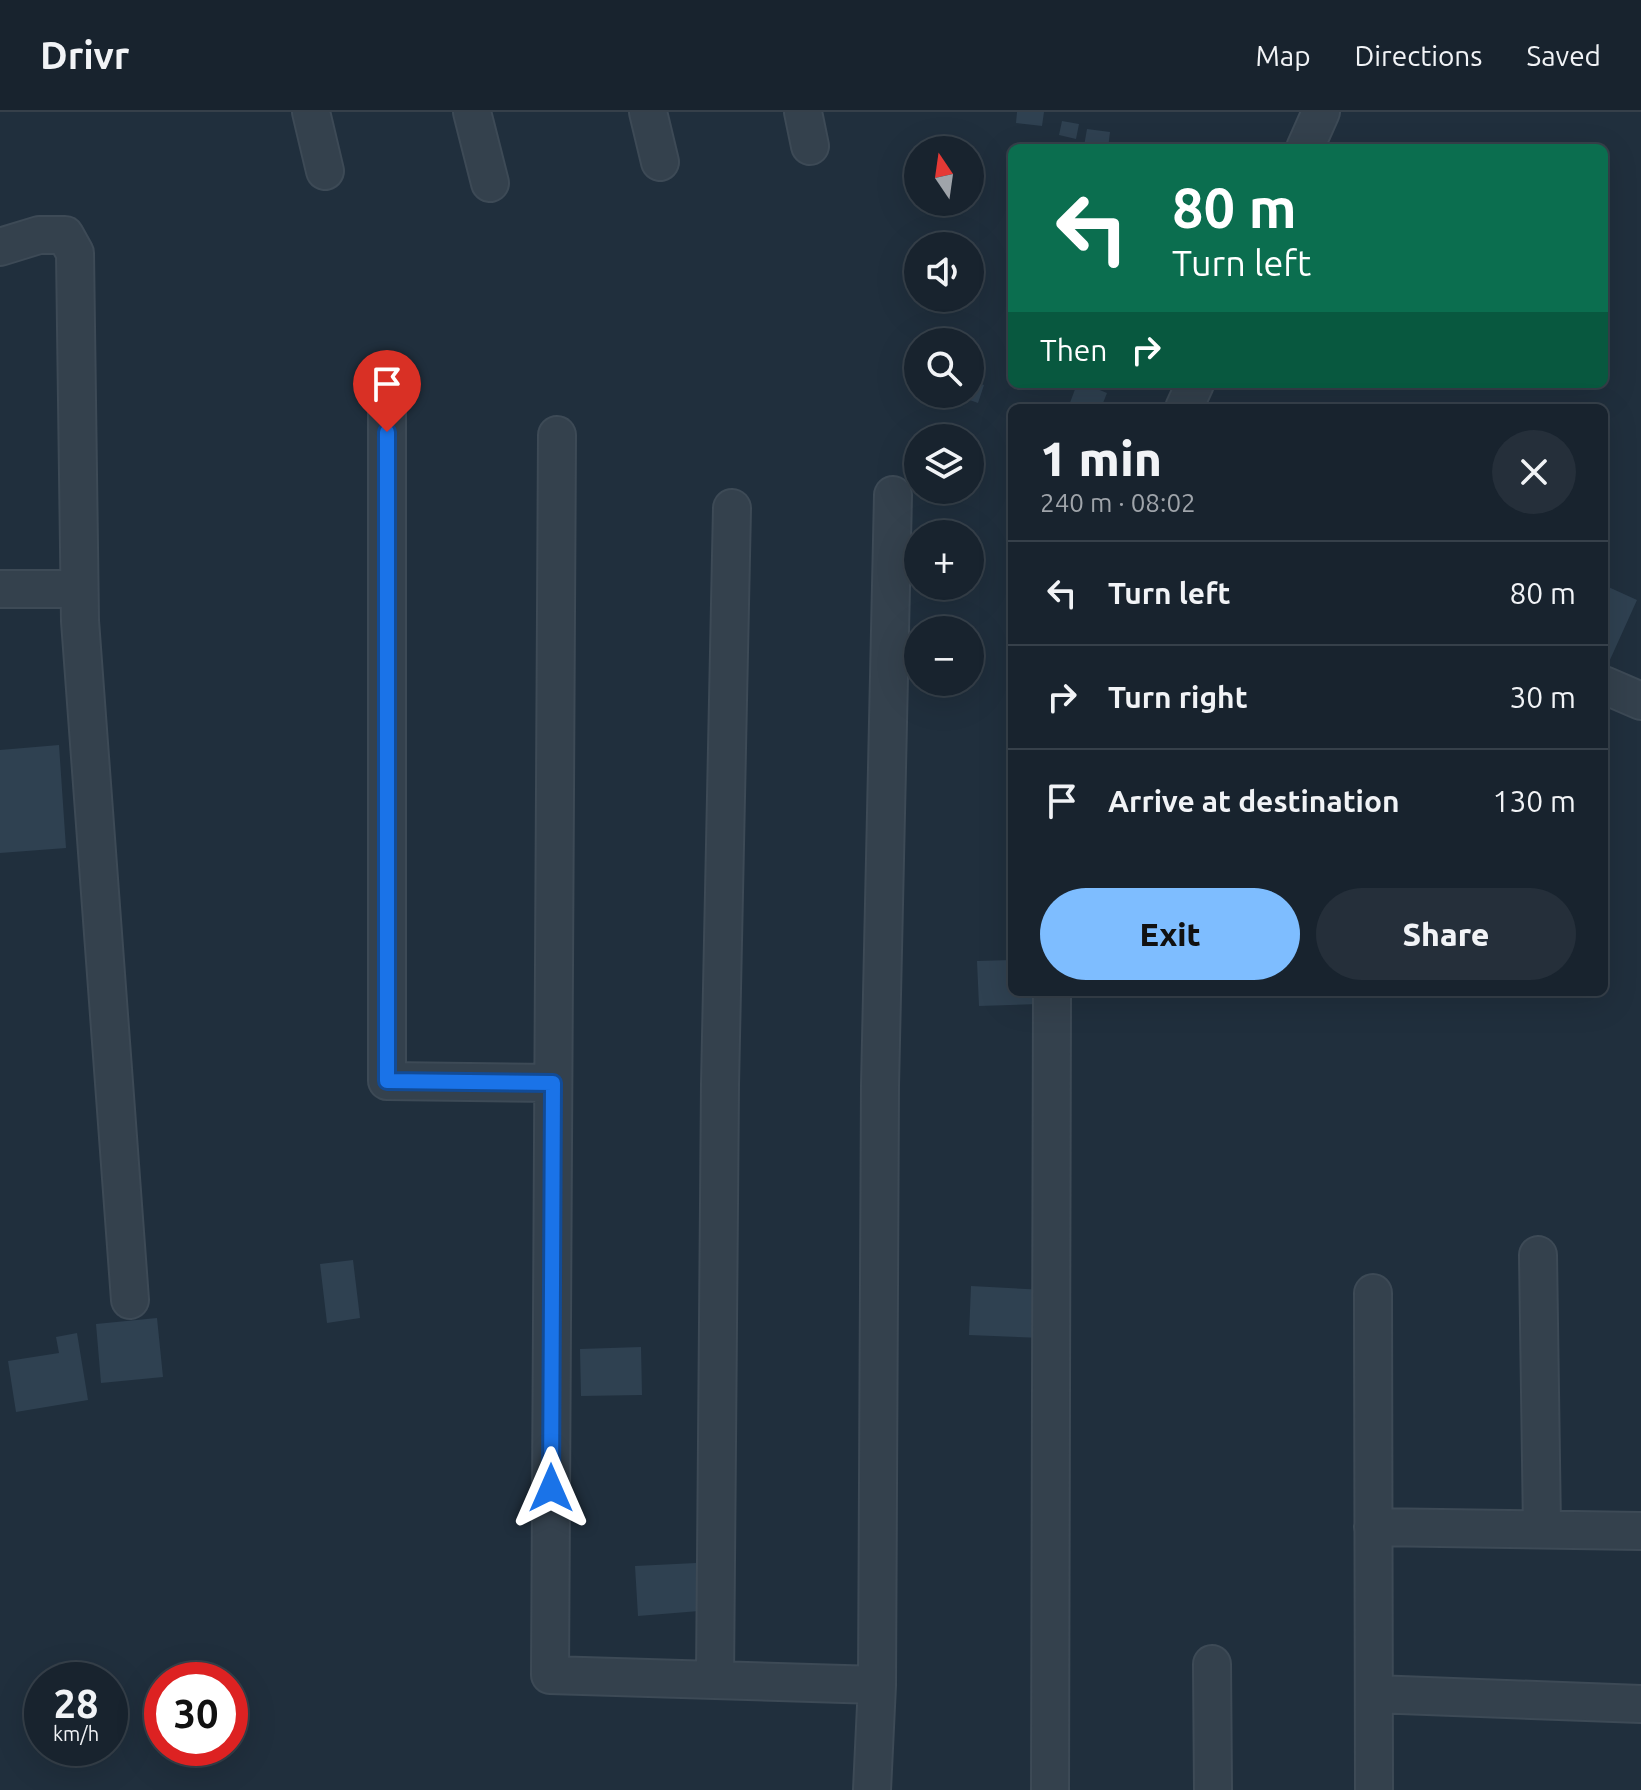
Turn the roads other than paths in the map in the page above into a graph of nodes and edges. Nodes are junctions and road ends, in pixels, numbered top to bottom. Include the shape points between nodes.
1 (311, 112) edge
2 (472, 112) edge
3 (648, 112) edge
4 (1321, 112) edge
5 (1307, 144) edge
6 (660, 162) dead end
7 (325, 171) dead end
8 (490, 183) dead end
9 (0, 247) edge
10 (387, 401) dead end
11 (557, 435) dead end
12 (893, 495) dead end
13 (732, 508) dead end
14 (0, 589) edge
15 (79, 589) junction
16 (1608, 687) edge
17 (1641, 701) edge
18 (1052, 996) edge
19 (553, 1083) junction
20 (1538, 1255) dead end
21 (1373, 1293) dead end
22 (130, 1300) dead end
23 (1373, 1527) junction
24 (1542, 1529) junction
25 (1641, 1531) edge
26 (1212, 1664) dead end
27 (715, 1679) junction
28 (877, 1685) junction
29 (1374, 1694) junction
30 (1641, 1704) edge
31 (872, 1790) edge
32 (1050, 1790) edge
33 (1213, 1790) edge
34 (1374, 1790) edge

1 - 7 street
2 - 8 street
3 - 6 street
4 - 5 street
9 - 15 street via 39,235 65,235 75,253
10 - 19 street via 387,1081
11 - 19 street
12 - 28 street via 880,1086
13 - 27 street
14 - 15 street
15 - 22 street
16 - 17 street
18 - 32 street
19 - 27 street via 550,1675
20 - 24 street
21 - 23 street
23 - 24 street
23 - 29 street
24 - 25 street
26 - 33 street
27 - 28 street
28 - 31 street
29 - 30 street
29 - 34 street

